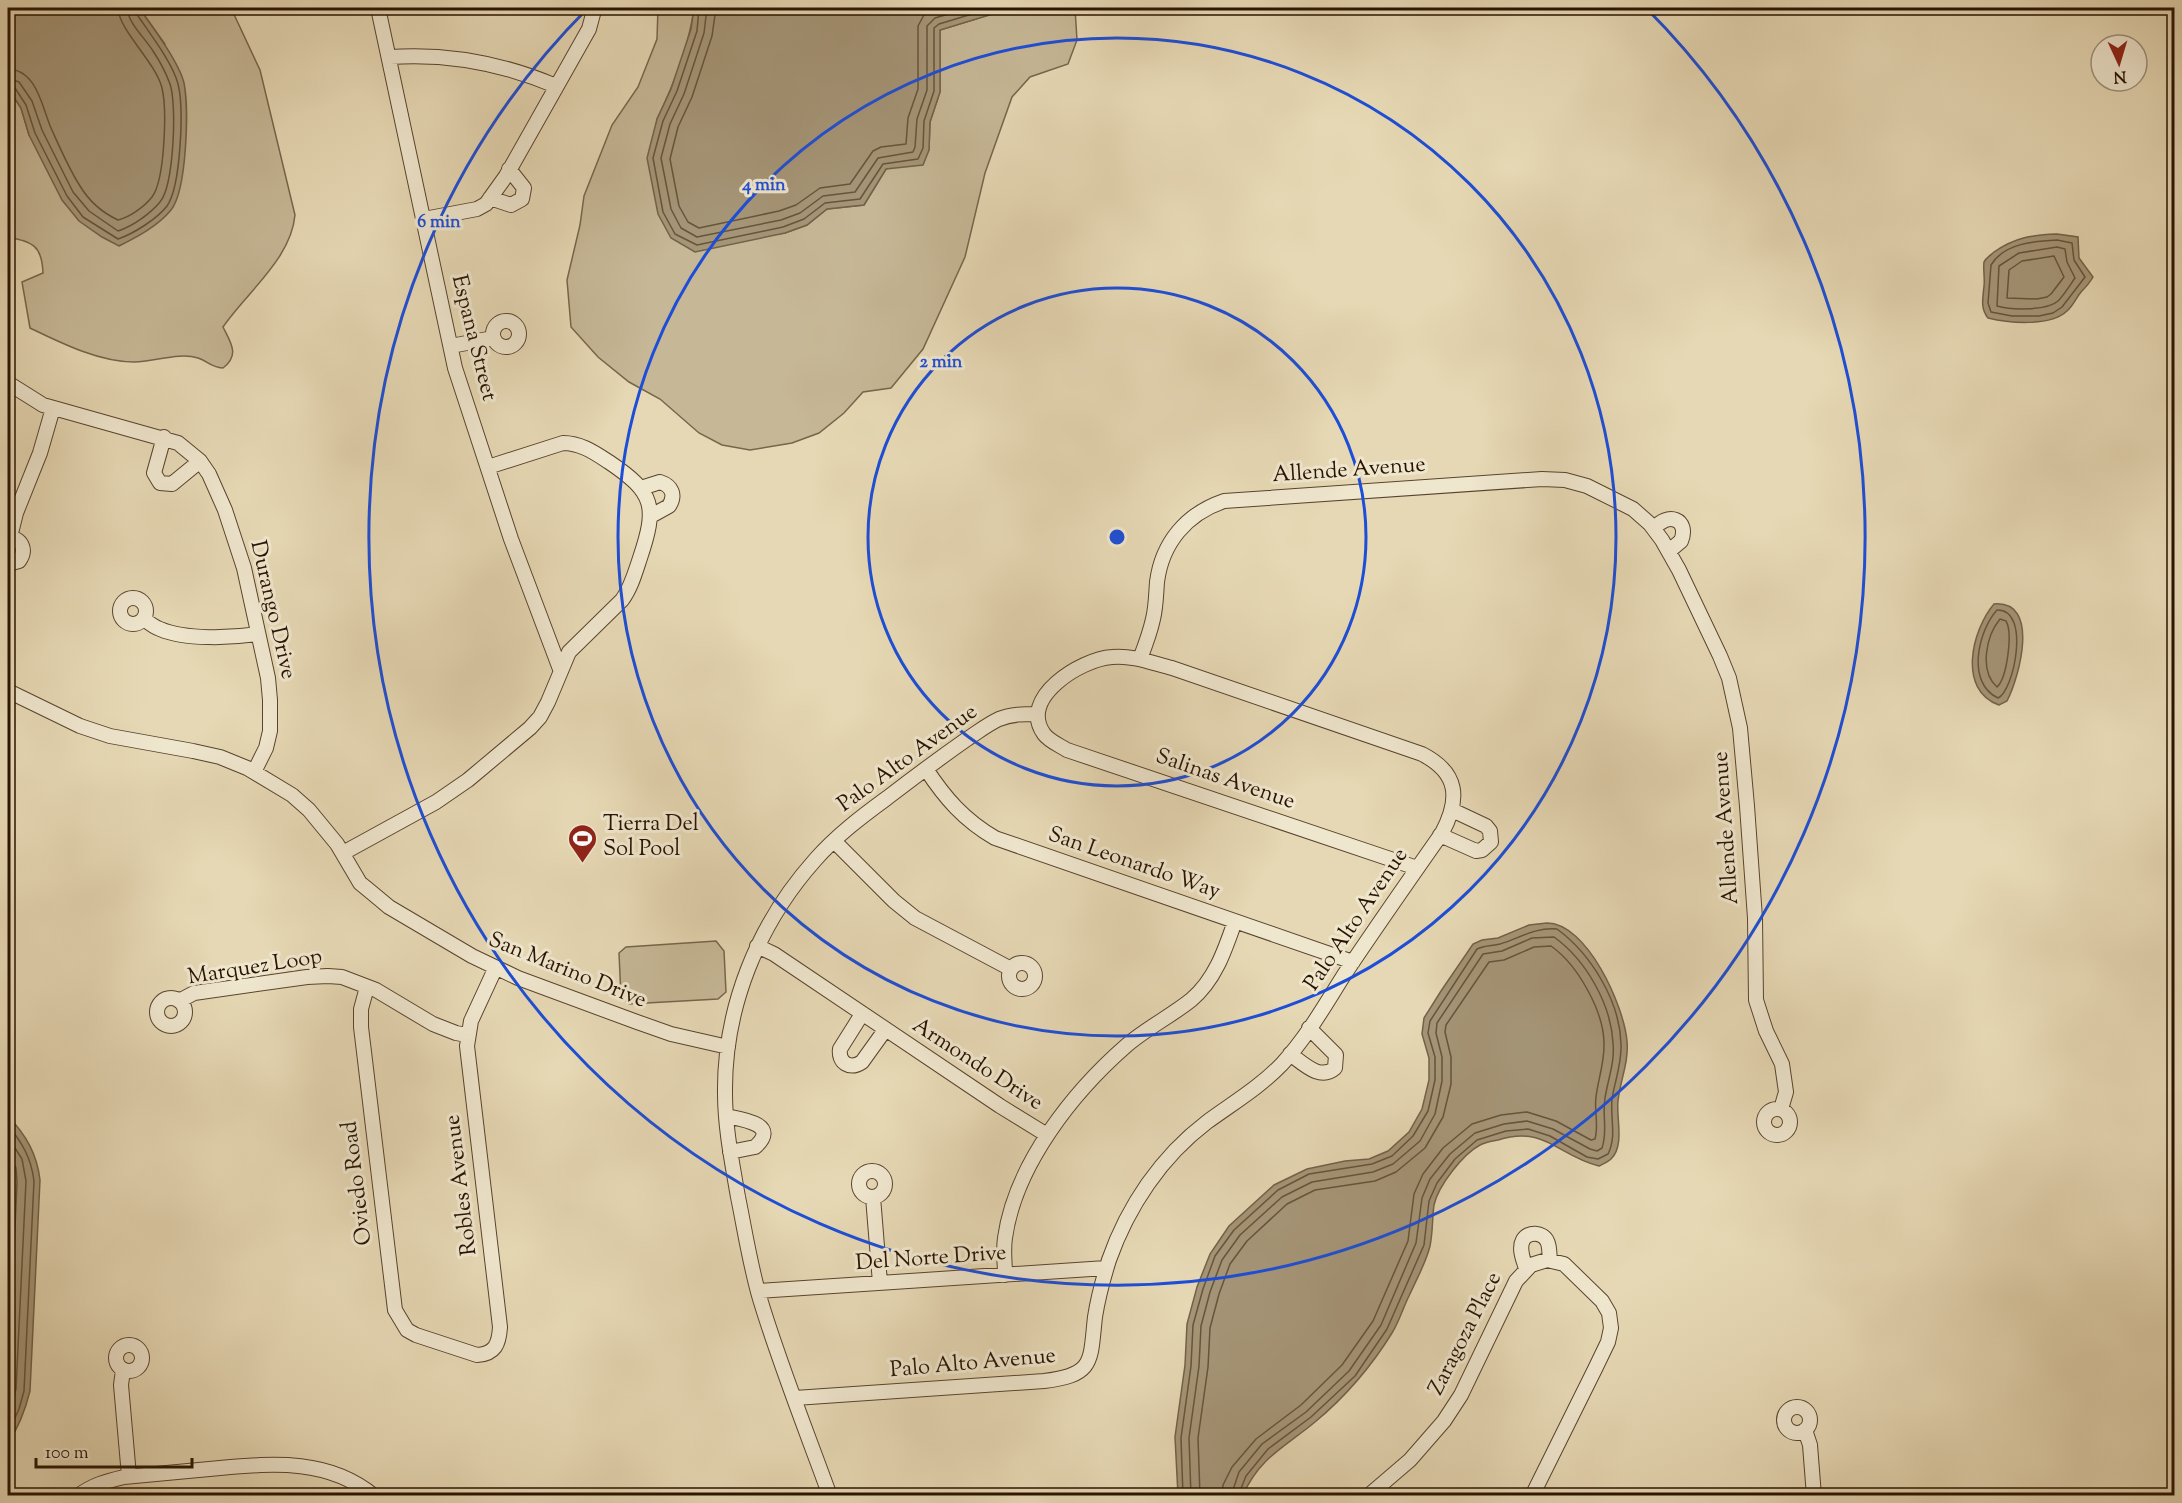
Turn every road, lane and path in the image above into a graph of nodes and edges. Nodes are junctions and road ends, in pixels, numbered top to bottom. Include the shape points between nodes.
1 (378, 8) edge
2 (593, 8) edge
3 (390, 57) junction
4 (556, 86) junction
5 (509, 169) junction
6 (490, 198) junction
7 (424, 219) junction
8 (493, 338) dead end
9 (451, 346) junction
10 (8, 383) edge
11 (53, 408) junction
12 (164, 437) junction
13 (200, 461) junction
14 (488, 466) junction
15 (641, 488) junction
16 (651, 516) junction
17 (1654, 529) junction
18 (9, 538) edge
19 (1669, 551) junction
20 (8, 564) edge
21 (144, 619) dead end
22 (258, 634) junction
23 (1140, 659) junction
24 (560, 669) junction
25 (8, 691) edge
26 (1037, 714) junction
27 (926, 769) junction
28 (254, 772) junction
29 (1452, 810) junction
30 (1440, 835) junction
31 (834, 841) junction
32 (343, 853) junction
33 (1417, 868) junction
34 (1235, 921) junction
35 (757, 946) junction
36 (1353, 962) junction
37 (495, 969) junction
38 (1011, 969) dead end
39 (367, 987) junction
40 (179, 1001) dead end
41 (862, 1014) junction
42 (1309, 1029) junction
43 (885, 1030) junction
44 (467, 1035) junction
45 (728, 1047) junction
46 (1290, 1054) junction
47 (1781, 1109) dead end
48 (726, 1116) junction
49 (1047, 1135) junction
50 (730, 1152) junction
51 (873, 1197) dead end
52 (1538, 1264) junction
53 (1106, 1268) junction
54 (1005, 1275) junction
55 (880, 1283) junction
56 (758, 1291) junction
57 (447, 1345) joint
58 (123, 1370) dead end
59 (795, 1398) junction
60 (1805, 1431) dead end
61 (129, 1476) junction
62 (78, 1496) edge
63 (374, 1496) edge
64 (830, 1496) edge
65 (1067, 1496) edge
66 (1086, 1496) edge
67 (1368, 1496) edge
68 (1532, 1496) edge
69 (1814, 1496) edge

1 - 3 street, Espana Street
2 - 4 street via 589,29
3 - 4 street via 438,56 475,62
3 - 7 street, Espana Street
4 - 5 street
5 - 6 street
5 - 6 street via 524,188 522,199 512,205
6 - 7 street via 477,208
7 - 9 street, Espana Street
8 - 9 street
9 - 14 street, Espana Street
10 - 11 street, Durango Drive
11 - 12 street, Durango Drive
11 - 18 street
12 - 13 street, Durango Drive
12 - 13 street via 154,473 160,483 172,484
13 - 22 street, Durango Drive via 216,487 236,540
14 - 15 street via 573,443 632,478
14 - 24 street, Espana Street
15 - 16 street
15 - 16 street via 660,482 671,488 669,506
16 - 24 street via 628,592 568,652
17 - 19 street, Allende Avenue
17 - 19 street via 1668,519 1680,523 1684,535
17 - 23 street, Allende Avenue via 1633,509 1587,486 1565,480 1224,501 1188,521 1166,550 1153,620
18 - 20 street via 22,544 23,553 19,561
19 - 47 street, Allende Avenue via 1720,656 1735,703 1752,875 1756,1000 1782,1064 1786,1092
21 - 22 street via 177,633 208,637
22 - 28 street, Durango Drive via 271,716 266,748
23 - 26 street via 1111,657 1078,667 1042,700
23 - 29 street via 1422,754 1446,772 1454,794
24 - 32 street via 548,702 530,728 436,802
25 - 28 street, San Marino Drive via 110,736 220,757
26 - 27 street, Palo Alto Avenue via 1001,718
26 - 33 street, Salinas Avenue via 1045,736 1067,750
27 - 31 street, Palo Alto Avenue
27 - 34 street, San Leonardo Way via 959,813 995,838
28 - 32 street, San Marino Drive via 309,810
29 - 30 street, Palo Alto Avenue
29 - 30 street via 1486,826 1491,842 1476,851
30 - 33 street, Palo Alto Avenue
31 - 35 street, Palo Alto Avenue via 800,878
31 - 38 street via 915,918
32 - 37 street, San Marino Drive via 360,883 375,896
33 - 36 street, Palo Alto Avenue
34 - 36 street, San Leonardo Way
34 - 49 street via 1209,980 1191,1000 1142,1033 1102,1068
35 - 41 street, Armondo Drive
35 - 45 street, Palo Alto Avenue via 733,1016
36 - 42 street, Palo Alto Avenue
37 - 44 street, Robles Avenue
37 - 45 street, San Marino Drive via 671,1034
39 - 40 street, Marquez Loop via 328,976 194,993
39 - 44 street, Marquez Loop via 433,1024
39 - 57 street, Oviedo Road via 361,1027 395,1310 407,1330
41 - 43 street, Armondo Drive
41 - 43 street, Armondo Drive via 840,1049 841,1060 846,1064 862,1062
42 - 46 street, Palo Alto Avenue
42 - 46 street via 1336,1055 1335,1068 1318,1073
43 - 49 street, Armondo Drive
44 - 57 street, Robles Avenue via 500,1327 499,1341 486,1354
45 - 48 street, Palo Alto Avenue
46 - 53 street, Palo Alto Avenue via 1267,1079 1190,1136 1163,1164 1137,1199
48 - 50 street, Palo Alto Avenue
48 - 50 street via 753,1121 762,1130 755,1147
49 - 54 street via 1009,1215 1004,1240
50 - 56 street, Palo Alto Avenue
51 - 55 street
52 - 52 street, Zaragoza Place via 1547,1240 1533,1234 1525,1237 1521,1246
52 - 67 street, Zaragoza Place via 1516,1281 1448,1415 1410,1460
52 - 68 street via 1564,1264 1602,1301 1609,1312 1611,1328
53 - 54 street, Del Norte Drive
53 - 59 street, Palo Alto Avenue via 1097,1305 1093,1351 1074,1374 1044,1381
54 - 55 street, Del Norte Drive
55 - 56 street, Del Norte Drive
56 - 59 street, Palo Alto Avenue
58 - 61 street
59 - 64 street, Palo Alto Avenue
60 - 69 street via 1810,1445
61 - 62 street via 104,1481
61 - 63 street via 297,1464 337,1474
65 - 66 street

